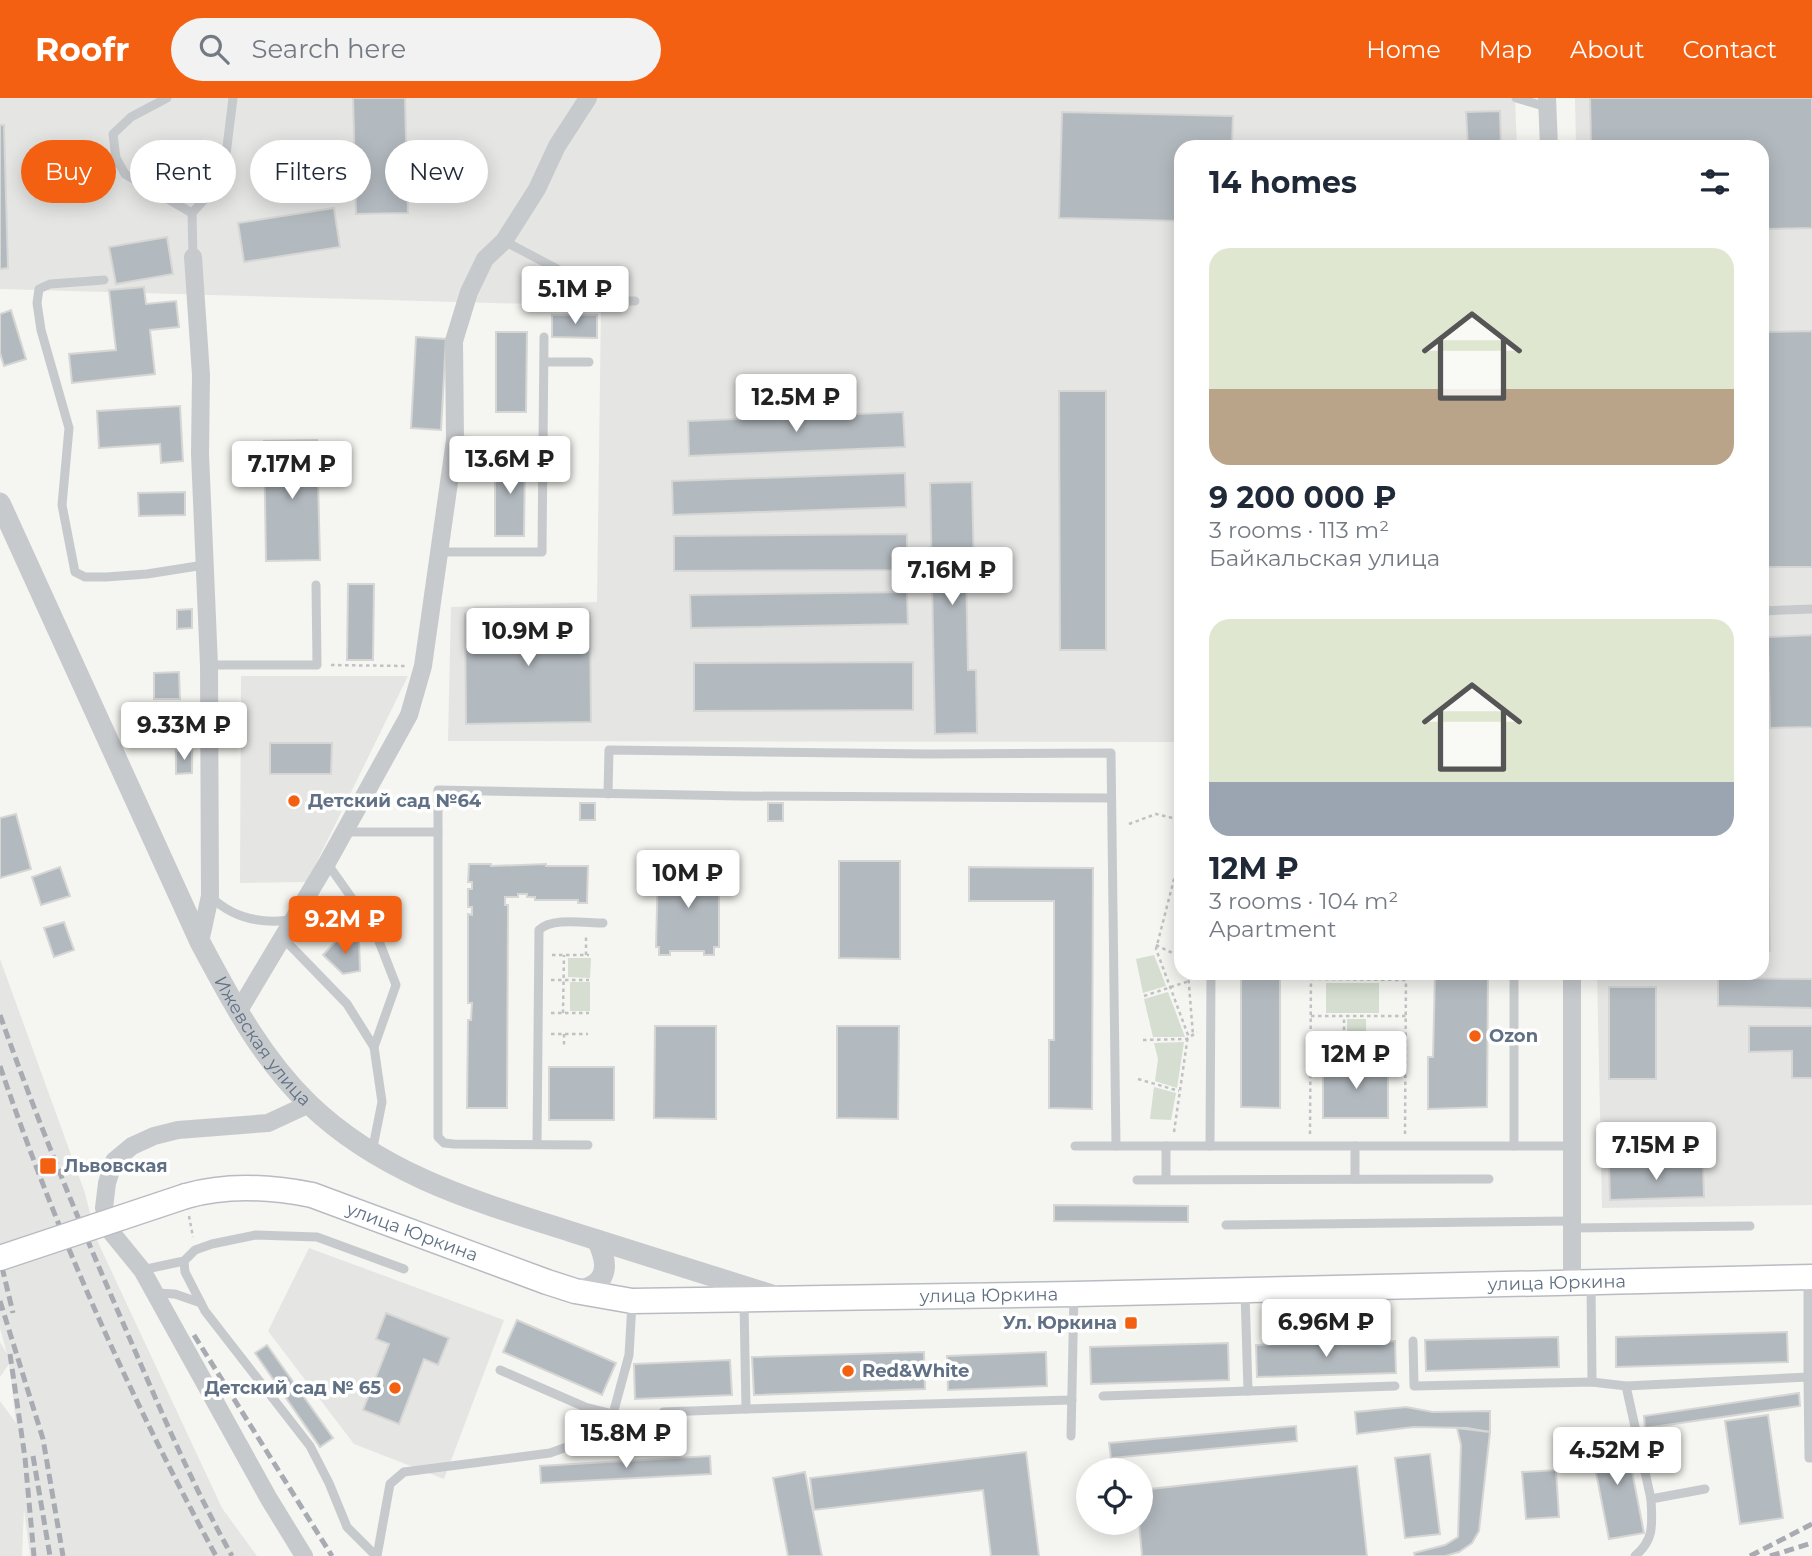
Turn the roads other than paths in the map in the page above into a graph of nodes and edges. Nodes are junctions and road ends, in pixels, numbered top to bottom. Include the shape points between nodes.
1 (167, 98) edge
2 (233, 98) edge
3 (587, 98) edge
4 (1516, 98) edge
5 (1547, 102) edge
6 (1549, 140) edge
7 (192, 213) junction
8 (505, 241) junction
9 (193, 257) joint
10 (104, 280) dead end
11 (635, 300) dead end
12 (544, 337) dead end
13 (544, 362) junction
14 (589, 362) dead end
15 (455, 440) junction
16 (542, 442) junction
17 (0, 503) edge
18 (439, 552) junction
19 (204, 565) junction
20 (316, 585) dead end
21 (1812, 609) edge
22 (1769, 611) edge
23 (209, 665) junction
24 (608, 794) junction
25 (1111, 799) junction
26 (344, 832) junction
27 (438, 832) junction
28 (327, 863) junction
29 (209, 895) junction
30 (293, 920) junction
31 (603, 923) dead end
32 (283, 938) junction
33 (200, 942) junction
34 (1211, 980) edge
35 (1514, 980) edge
36 (1572, 980) edge
37 (238, 1012) junction
38 (374, 1047) junction
39 (309, 1104) junction
40 (537, 1144) junction
41 (587, 1145) dead end
42 (1075, 1146) dead end
43 (1116, 1146) junction
44 (1170, 1146) junction
45 (1210, 1146) junction
46 (1355, 1146) junction
47 (1514, 1146) junction
48 (1572, 1146) junction
49 (372, 1152) junction
50 (1166, 1179) junction
51 (1355, 1179) junction
52 (1489, 1179) dead end
53 (1137, 1180) dead end
54 (1226, 1225) dead end
55 (1571, 1225) junction
56 (1750, 1226) dead end
57 (597, 1240) junction
58 (0, 1258) edge
59 (184, 1261) junction
60 (404, 1269) dead end
61 (142, 1270) junction
62 (1810, 1277) edge
63 (1581, 1282) junction
64 (1245, 1290) junction
65 (575, 1291) junction
66 (154, 1293) junction
67 (1073, 1294) junction
68 (744, 1300) junction
69 (787, 1300) junction
70 (632, 1301) junction
71 (201, 1303) junction
72 (1413, 1341) dead end
73 (500, 1370) dead end
74 (1808, 1377) junction
75 (1592, 1382) junction
76 (1395, 1386) dead end
77 (1626, 1386) junction
78 (1248, 1391) junction
79 (1103, 1396) dead end
80 (1072, 1400) junction
81 (747, 1409) junction
82 (663, 1412) dead end
83 (612, 1414) junction
84 (1071, 1436) dead end
85 (1812, 1458) edge
86 (1705, 1489) dead end
87 (1651, 1499) junction
88 (304, 1556) edge
89 (376, 1556) edge
90 (1635, 1556) edge

1 - 7 lane via 131,117 113,134 116,158 125,174
2 - 7 lane via 223,179
3 - 8 street
4 - 5 lane
5 - 6 street
7 - 9 lane
8 - 11 lane via 618,301
8 - 15 street via 485,259 454,341
9 - 19 street via 201,375
10 - 19 lane via 50,284 40,289 37,303 69,428 62,505 75,572 106,577
12 - 13 lane
13 - 14 lane
13 - 16 lane
15 - 16 lane
15 - 18 street
16 - 18 lane via 542,552
17 - 33 street, Ижевская улица
18 - 26 street via 423,666 409,715
19 - 23 street
20 - 23 lane via 317,665
21 - 22 lane
23 - 29 street
24 - 25 lane
24 - 25 lane via 609,750 1111,753
24 - 27 lane via 438,790
25 - 43 lane
26 - 27 lane
26 - 28 street
27 - 40 lane via 438,1137 454,1144
28 - 30 street
28 - 38 lane via 375,931 396,985
29 - 30 lane via 252,921
29 - 33 street
30 - 32 street
31 - 40 lane via 544,925 539,930
32 - 37 street
32 - 38 lane via 347,1004
33 - 37 street, Ижевская улица
34 - 45 lane
35 - 47 lane
36 - 48 street
37 - 39 street, Ижевская улица via 267,1057
38 - 49 lane via 382,1102
39 - 49 street, Ижевская улица
39 - 61 street via 268,1123 153,1136 114,1161 104,1208 111,1232
40 - 41 lane
42 - 43 lane
43 - 44 lane
44 - 45 lane
44 - 50 lane
45 - 46 lane
46 - 47 lane
46 - 51 lane
47 - 48 lane
48 - 55 street
49 - 57 street, Ижевская улица via 463,1198
50 - 51 lane
50 - 53 lane
51 - 52 lane
54 - 55 lane
55 - 56 lane
55 - 63 street
57 - 65 street via 604,1254 601,1280
57 - 69 street, Ижевская улица
58 - 65 main road, улица Юркина, bridge via 186,1196 242,1188 312,1195
59 - 60 lane via 195,1250 256,1235 317,1237
59 - 61 lane
59 - 71 lane
61 - 66 street
62 - 63 main road, улица Юркина
62 - 74 lane
63 - 64 main road, улица Юркина
63 - 75 lane
64 - 67 main road, улица Юркина
64 - 78 lane
65 - 70 main road, улица Юркина
66 - 71 lane
66 - 88 street
67 - 69 main road, улица Юркина
67 - 80 lane
68 - 69 main road, улица Юркина
68 - 70 main road, улица Юркина
68 - 81 lane
70 - 83 lane via 629,1354
71 - 89 lane via 310,1446 347,1527
72 - 75 lane via 1414,1386
73 - 83 lane
74 - 77 lane
74 - 85 lane
75 - 77 lane
76 - 78 lane
77 - 87 lane
78 - 79 lane
80 - 81 lane
80 - 84 lane
81 - 82 lane
83 - 89 lane via 581,1442 550,1453 404,1472 390,1484
86 - 87 lane
87 - 90 lane via 1652,1529 1646,1546

